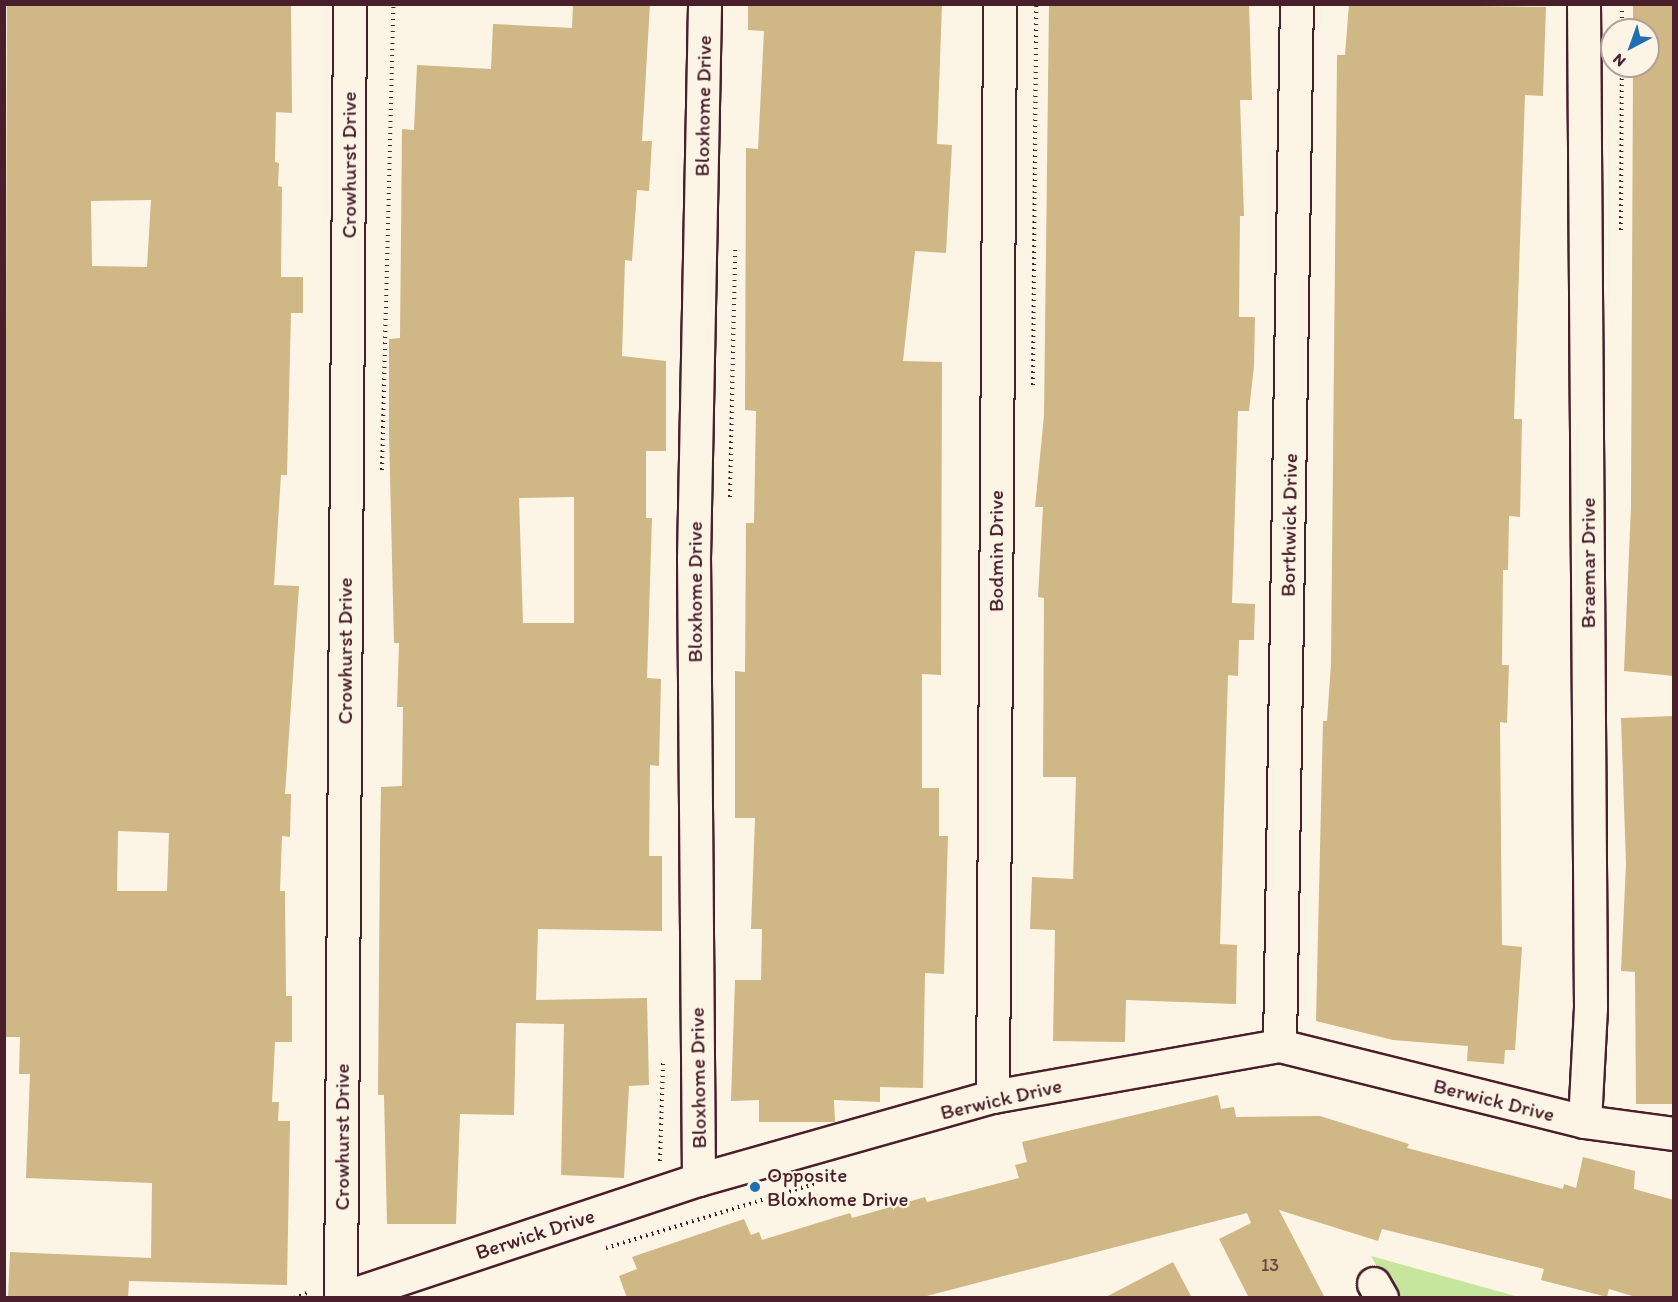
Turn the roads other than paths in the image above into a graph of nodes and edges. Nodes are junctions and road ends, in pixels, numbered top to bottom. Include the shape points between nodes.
1 (350, 4) edge
2 (705, 4) edge
3 (1000, 4) edge
4 (1297, 4) edge
5 (1584, 4) edge
6 (1280, 1046) junction
7 (993, 1097) junction
8 (1585, 1122) junction
9 (1674, 1134) edge
10 (699, 1180) junction
11 (342, 1298) edge

1 - 11 street, Crowhurst Drive
2 - 10 street, Bloxhome Drive via 694,559
3 - 7 street, Bodmin Drive
4 - 6 street, Borthwick Drive
5 - 8 street, Braemar Drive via 1591,1008
6 - 7 street, Berwick Drive
6 - 8 street, Berwick Drive
7 - 10 street, Berwick Drive
8 - 9 street, Berwick Drive
10 - 11 street, Berwick Drive

